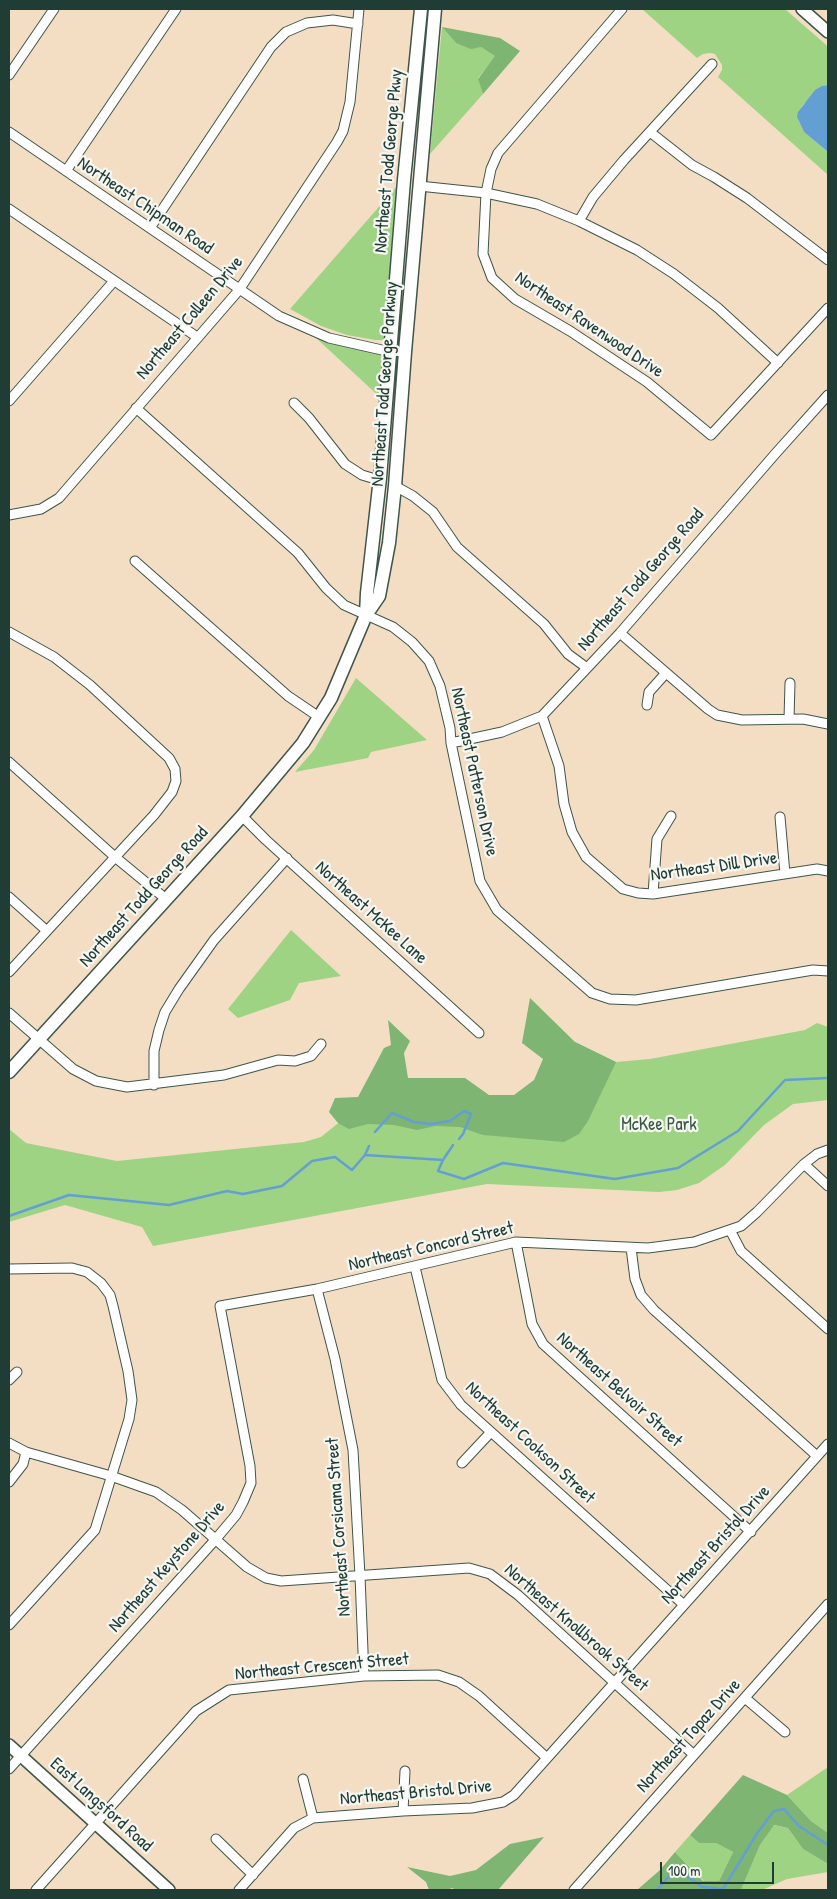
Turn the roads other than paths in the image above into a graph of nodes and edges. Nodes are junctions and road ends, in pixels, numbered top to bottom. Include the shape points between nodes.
1 (54, 9) edge
2 (176, 9) edge
3 (359, 9) edge
4 (421, 9) edge
5 (435, 9) edge
6 (622, 9) edge
7 (802, 9) edge
8 (358, 24) junction
9 (828, 32) edge
10 (712, 64) dead end
11 (9, 75) edge
12 (9, 132) edge
13 (650, 132) junction
14 (66, 171) junction
15 (419, 186) junction
16 (486, 194) junction
17 (9, 209) edge
18 (579, 220) junction
19 (150, 228) junction
20 (828, 260) edge
21 (114, 280) junction
22 (239, 290) junction
23 (828, 308) edge
24 (197, 337) junction
25 (390, 351) junction
26 (405, 352) junction
27 (778, 363) junction
28 (828, 395) edge
29 (9, 401) edge
30 (294, 403) dead end
31 (136, 408) junction
32 (380, 478) junction
33 (395, 486) junction
34 (9, 515) edge
35 (135, 561) dead end
36 (366, 615) junction
37 (9, 632) edge
38 (620, 633) junction
39 (587, 668) junction
40 (666, 673) junction
41 (790, 683) dead end
42 (647, 705) dead end
43 (542, 716) junction
44 (320, 717) junction
45 (789, 718) junction
46 (828, 724) edge
47 (303, 743) joint
48 (451, 743) junction
49 (9, 762) edge
50 (242, 816) junction
51 (671, 816) dead end
52 (780, 818) dead end
53 (116, 857) junction
54 (287, 858) junction
55 (828, 871) edge
56 (785, 874) junction
57 (653, 894) junction
58 (9, 897) edge
59 (166, 899) junction
60 (47, 931) junction
61 (828, 971) edge
62 (9, 972) edge
63 (9, 1014) edge
64 (479, 1033) dead end
65 (39, 1040) junction
66 (322, 1044) dead end
67 (9, 1072) edge
68 (154, 1085) junction
69 (828, 1150) edge
70 (804, 1164) junction
71 (828, 1186) edge
72 (730, 1230) junction
73 (516, 1242) junction
74 (631, 1248) junction
75 (415, 1267) junction
76 (9, 1269) edge
77 (317, 1289) junction
78 (220, 1306) joint
79 (828, 1329) edge
80 (16, 1372) dead end
81 (9, 1380) edge
82 (491, 1432) junction
83 (9, 1443) edge
84 (828, 1444) edge
85 (26, 1452) junction
86 (817, 1456) junction
87 (462, 1463) dead end
88 (111, 1476) junction
89 (9, 1482) edge
90 (751, 1532) junction
91 (215, 1540) junction
92 (360, 1576) junction
93 (828, 1604) edge
94 (684, 1605) junction
95 (9, 1625) edge
96 (364, 1676) junction
97 (615, 1683) junction
98 (745, 1698) junction
99 (785, 1732) dead end
100 (9, 1745) edge
101 (694, 1755) junction
102 (21, 1756) junction
103 (547, 1758) junction
104 (9, 1769) edge
105 (405, 1771) dead end
106 (303, 1779) dead end
107 (403, 1811) junction
108 (313, 1818) junction
109 (96, 1824) junction
110 (216, 1840) dead end
111 (253, 1875) junction
112 (36, 1890) edge
113 (169, 1890) edge
114 (239, 1890) edge
115 (574, 1890) edge

1 - 11 street
2 - 14 street
3 - 8 street, Northeast Colleen Drive
4 - 25 main road, Northeast Todd George Pkwy
5 - 15 main road, Northeast Todd George Parkway
6 - 16 street, Northeast Ravenwood Drive via 498,153
7 - 9 street
8 - 19 street via 333,20 306,23 286,32 271,47
8 - 22 street, Northeast Colleen Drive via 350,102 342,131
10 - 13 street
12 - 14 street, Northeast Chipman Road
13 - 18 street via 593,197
13 - 20 street
14 - 19 street, Northeast Chipman Road
15 - 16 street
15 - 26 main road, Northeast Todd George Parkway
16 - 18 street via 538,204
16 - 27 street, Northeast Ravenwood Drive via 483,254 492,278 515,299 648,382 711,435
17 - 21 street
18 - 27 street via 637,250 674,274 718,308
19 - 22 street, Northeast Chipman Road
21 - 24 street
21 - 29 street
22 - 24 street, Northeast Colleen Drive
22 - 25 street, Northeast Chipman Road via 306,329 329,338
23 - 27 street
24 - 31 street, Northeast Colleen Drive
25 - 26 street, Northeast Chipman Road
25 - 32 main road, Northeast Todd George Pkwy
26 - 33 main road, Northeast Todd George Parkway
28 - 38 street, Northeast Todd George Road
30 - 32 street via 345,464 362,475
31 - 34 street, Northeast Colleen Drive via 59,498 41,509
31 - 36 street, Northeast Patterson Drive via 298,554 344,605
32 - 36 main road, Northeast Todd George Pkwy
33 - 36 main road, Northeast Todd George Parkway via 379,596
33 - 39 street via 433,512 457,547 544,624 568,654
35 - 44 street via 288,696
36 - 44 main road, Northeast Todd George Parkway
36 - 48 street, Northeast Patterson Drive via 393,627 428,661 440,686
37 - 53 street via 54,657 90,685 170,758 176,781 172,792
38 - 39 street, Northeast Todd George Road
38 - 40 street
39 - 43 street, Northeast Todd George Road
40 - 42 street via 650,692
40 - 45 street via 718,715 742,720
41 - 45 street
43 - 48 street, Northeast Todd George Road via 502,732
43 - 57 street, Northeast Dill Drive via 558,766 572,832 586,857 624,889
44 - 47 main road, Northeast Todd George Parkway
45 - 46 street
47 - 50 main road, Northeast Todd George Road
48 - 61 street, Northeast Patterson Drive via 480,881 497,910 592,993 610,999 636,1000 813,970
49 - 53 street
50 - 54 street, Northeast McKee Lane
50 - 59 main road, Northeast Todd George Road
51 - 57 street via 657,839
52 - 56 street
53 - 59 street
53 - 60 street
54 - 64 street, Northeast McKee Lane
54 - 68 street via 214,940 165,1012 154,1051
55 - 56 street, Northeast Dill Drive via 818,869
56 - 57 street, Northeast Dill Drive
58 - 60 street
59 - 65 main road, Northeast Todd George Road
60 - 62 street
63 - 65 street
65 - 67 main road, Northeast Todd George Road
65 - 68 street via 73,1068 96,1081 128,1087
66 - 68 street via 311,1056 295,1061 278,1060 224,1075
69 - 70 street, Northeast Concord Street
70 - 71 street
70 - 72 street, Northeast Concord Street via 757,1212 741,1226
72 - 74 street, Northeast Concord Street via 666,1247
72 - 79 street via 741,1251
73 - 74 street, Northeast Concord Street
73 - 75 street, Northeast Concord Street
73 - 90 street, Northeast Belvoir Street via 532,1324 543,1344
74 - 86 street via 640,1295
75 - 77 street, Northeast Concord Street
75 - 82 street, Northeast Cookson Street via 442,1380 460,1405
76 - 88 street via 79,1270 94,1276 110,1294 132,1400
77 - 78 street, Northeast Concord Street
77 - 92 street, Northeast Corsicana Street via 335,1358 353,1450
78 - 91 street, Northeast Keystone Drive via 251,1483 236,1515
80 - 81 street
82 - 87 street
82 - 94 street, Northeast Cookson Street
83 - 85 street, Northeast Knollbrook Street
84 - 86 street, Northeast Bristol Drive
85 - 88 street, Northeast Knollbrook Street
85 - 89 street
86 - 90 street, Northeast Bristol Drive
88 - 91 street, Northeast Knollbrook Street via 156,1492
88 - 95 street via 91,1536
90 - 94 street, Northeast Bristol Drive
91 - 92 street, Northeast Knollbrook Street via 246,1567 266,1578 281,1581
91 - 102 street, Northeast Keystone Drive
92 - 96 street, Northeast Corsicana Street
92 - 97 street, Northeast Knollbrook Street via 469,1568 490,1574 518,1595
93 - 98 street, Northeast Topaz Drive
94 - 97 street, Northeast Bristol Drive
96 - 103 street, Northeast Crescent Street via 438,1675 459,1682 480,1696
96 - 109 street, Northeast Crescent Street via 228,1690 196,1711
97 - 101 street, Northeast Knollbrook Street
97 - 103 street, Northeast Bristol Drive
98 - 99 street
98 - 101 street, Northeast Topaz Drive
100 - 102 street, East Langsford Road
101 - 115 street, Northeast Topaz Drive
102 - 104 street, Northeast Keystone Drive
102 - 109 street, East Langsford Road
103 - 107 street, Northeast Bristol Drive via 514,1795 503,1802 472,1808
105 - 107 street
106 - 108 street
107 - 108 street, Northeast Bristol Drive
108 - 111 street, Northeast Bristol Drive via 294,1828
109 - 112 street, Northeast Crescent Street
109 - 113 street, East Langsford Road
110 - 111 street
111 - 114 street, Northeast Bristol Drive

